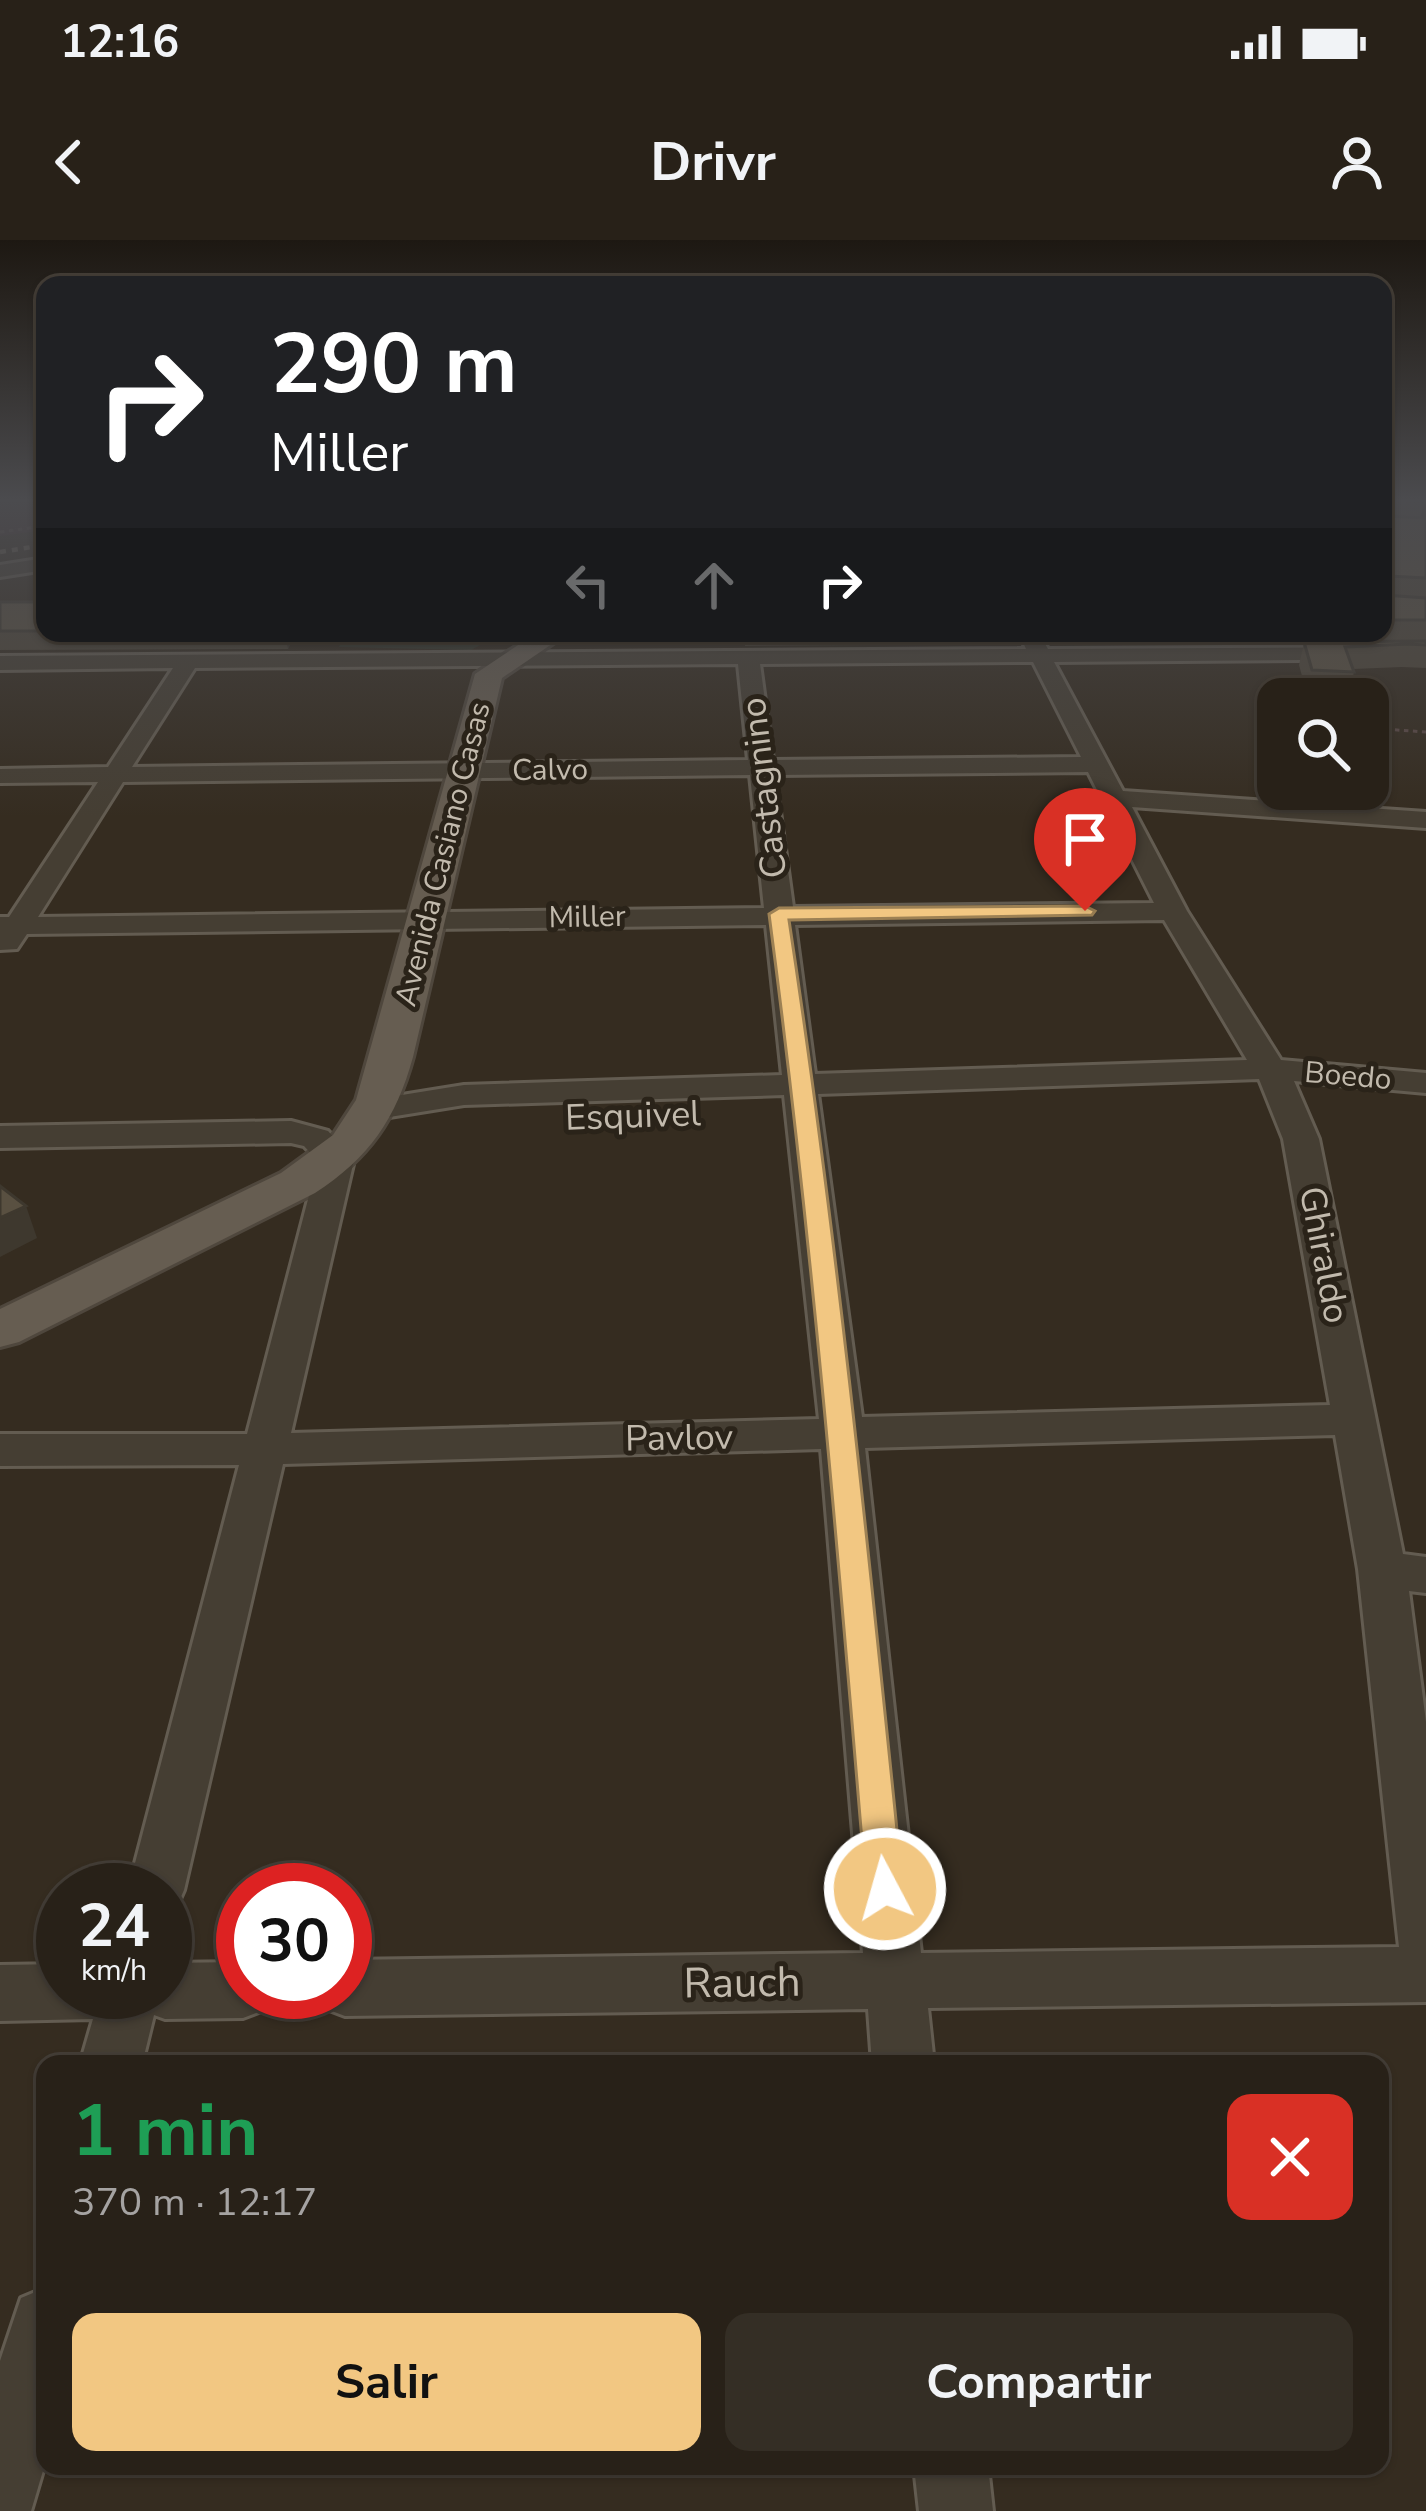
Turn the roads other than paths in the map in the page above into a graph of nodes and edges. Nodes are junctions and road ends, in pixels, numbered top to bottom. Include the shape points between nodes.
1 (123, 642) edge
2 (322, 642) edge
3 (538, 642) edge
4 (1262, 642) edge
5 (1034, 643) edge
6 (1426, 653) edge
7 (511, 657) junction
8 (748, 657) junction
9 (314, 658) junction
10 (189, 660) junction
11 (109, 661) junction
12 (0, 663) edge
13 (1100, 764) junction
14 (761, 767) junction
15 (464, 771) junction
16 (113, 775) junction
17 (0, 776) edge
18 (1117, 798) junction
19 (1426, 820) edge
20 (1173, 911) junction
21 (779, 914) junction
22 (425, 920) junction
23 (9, 926) edge
24 (0, 955) edge
25 (1277, 1080) junction
26 (1426, 1083) edge
27 (804, 1097) junction
28 (377, 1109) junction
29 (0, 1137) edge
30 (326, 1149) junction
31 (0, 1292) edge
32 (0, 1330) edge
33 (1357, 1419) junction
34 (842, 1434) junction
35 (268, 1449) junction
36 (0, 1450) edge
37 (1404, 1572) edge
38 (163, 1863) edge
39 (1426, 1941) edge
40 (1426, 1974) edge
41 (893, 1980) junction
42 (372, 1988) edge
43 (36, 1993) edge
44 (0, 1994) edge
45 (123, 2019) edge
46 (113, 2055) edge
47 (902, 2055) edge
48 (36, 2357) edge
49 (952, 2475) edge
50 (0, 2497) edge
51 (956, 2511) edge

1 - 11 street
2 - 9 street
3 - 7 main road, Avenida Casiano Casas
4 - 5 street
4 - 6 street
5 - 8 street
5 - 13 street, Ghiraldo
7 - 8 street
7 - 9 street
7 - 15 main road, Avenida Casiano Casas via 489,674
8 - 14 street, Castagnino
9 - 10 street
10 - 11 street
10 - 16 street
11 - 12 street
13 - 14 street, Calvo
13 - 18 street, Ghiraldo
14 - 15 street, Calvo
14 - 21 street, Castagnino
15 - 16 street, Calvo
15 - 22 main road, Avenida Casiano Casas
16 - 17 street, Calvo
16 - 23 street
18 - 19 street
18 - 20 street, Ghiraldo
20 - 21 street, Miller
20 - 25 street, Ghiraldo
21 - 22 street, Miller
21 - 27 street, Castagnino
22 - 23 street, Miller
22 - 28 main road, Avenida Casiano Casas
23 - 24 street
25 - 26 street, Boedo
25 - 27 street, Esquivel
25 - 33 street, Ghiraldo via 1301,1139
27 - 28 street, Esquivel via 464,1095
27 - 30 street, Esquivel via 432,1124
27 - 34 street, Castagnino
28 - 30 main road
29 - 30 street via 291,1132
30 - 31 main road
30 - 32 main road
30 - 35 street
33 - 34 street, Pavlov
33 - 37 street, Ghiraldo
34 - 35 street, Pavlov
34 - 41 street, Castagnino
35 - 36 street, Pavlov
35 - 38 street
37 - 39 street, Ghiraldo
40 - 41 street, Rauch
41 - 42 street, Rauch
41 - 47 street, Castagnino
43 - 44 street
45 - 46 street
48 - 50 street
49 - 51 street

